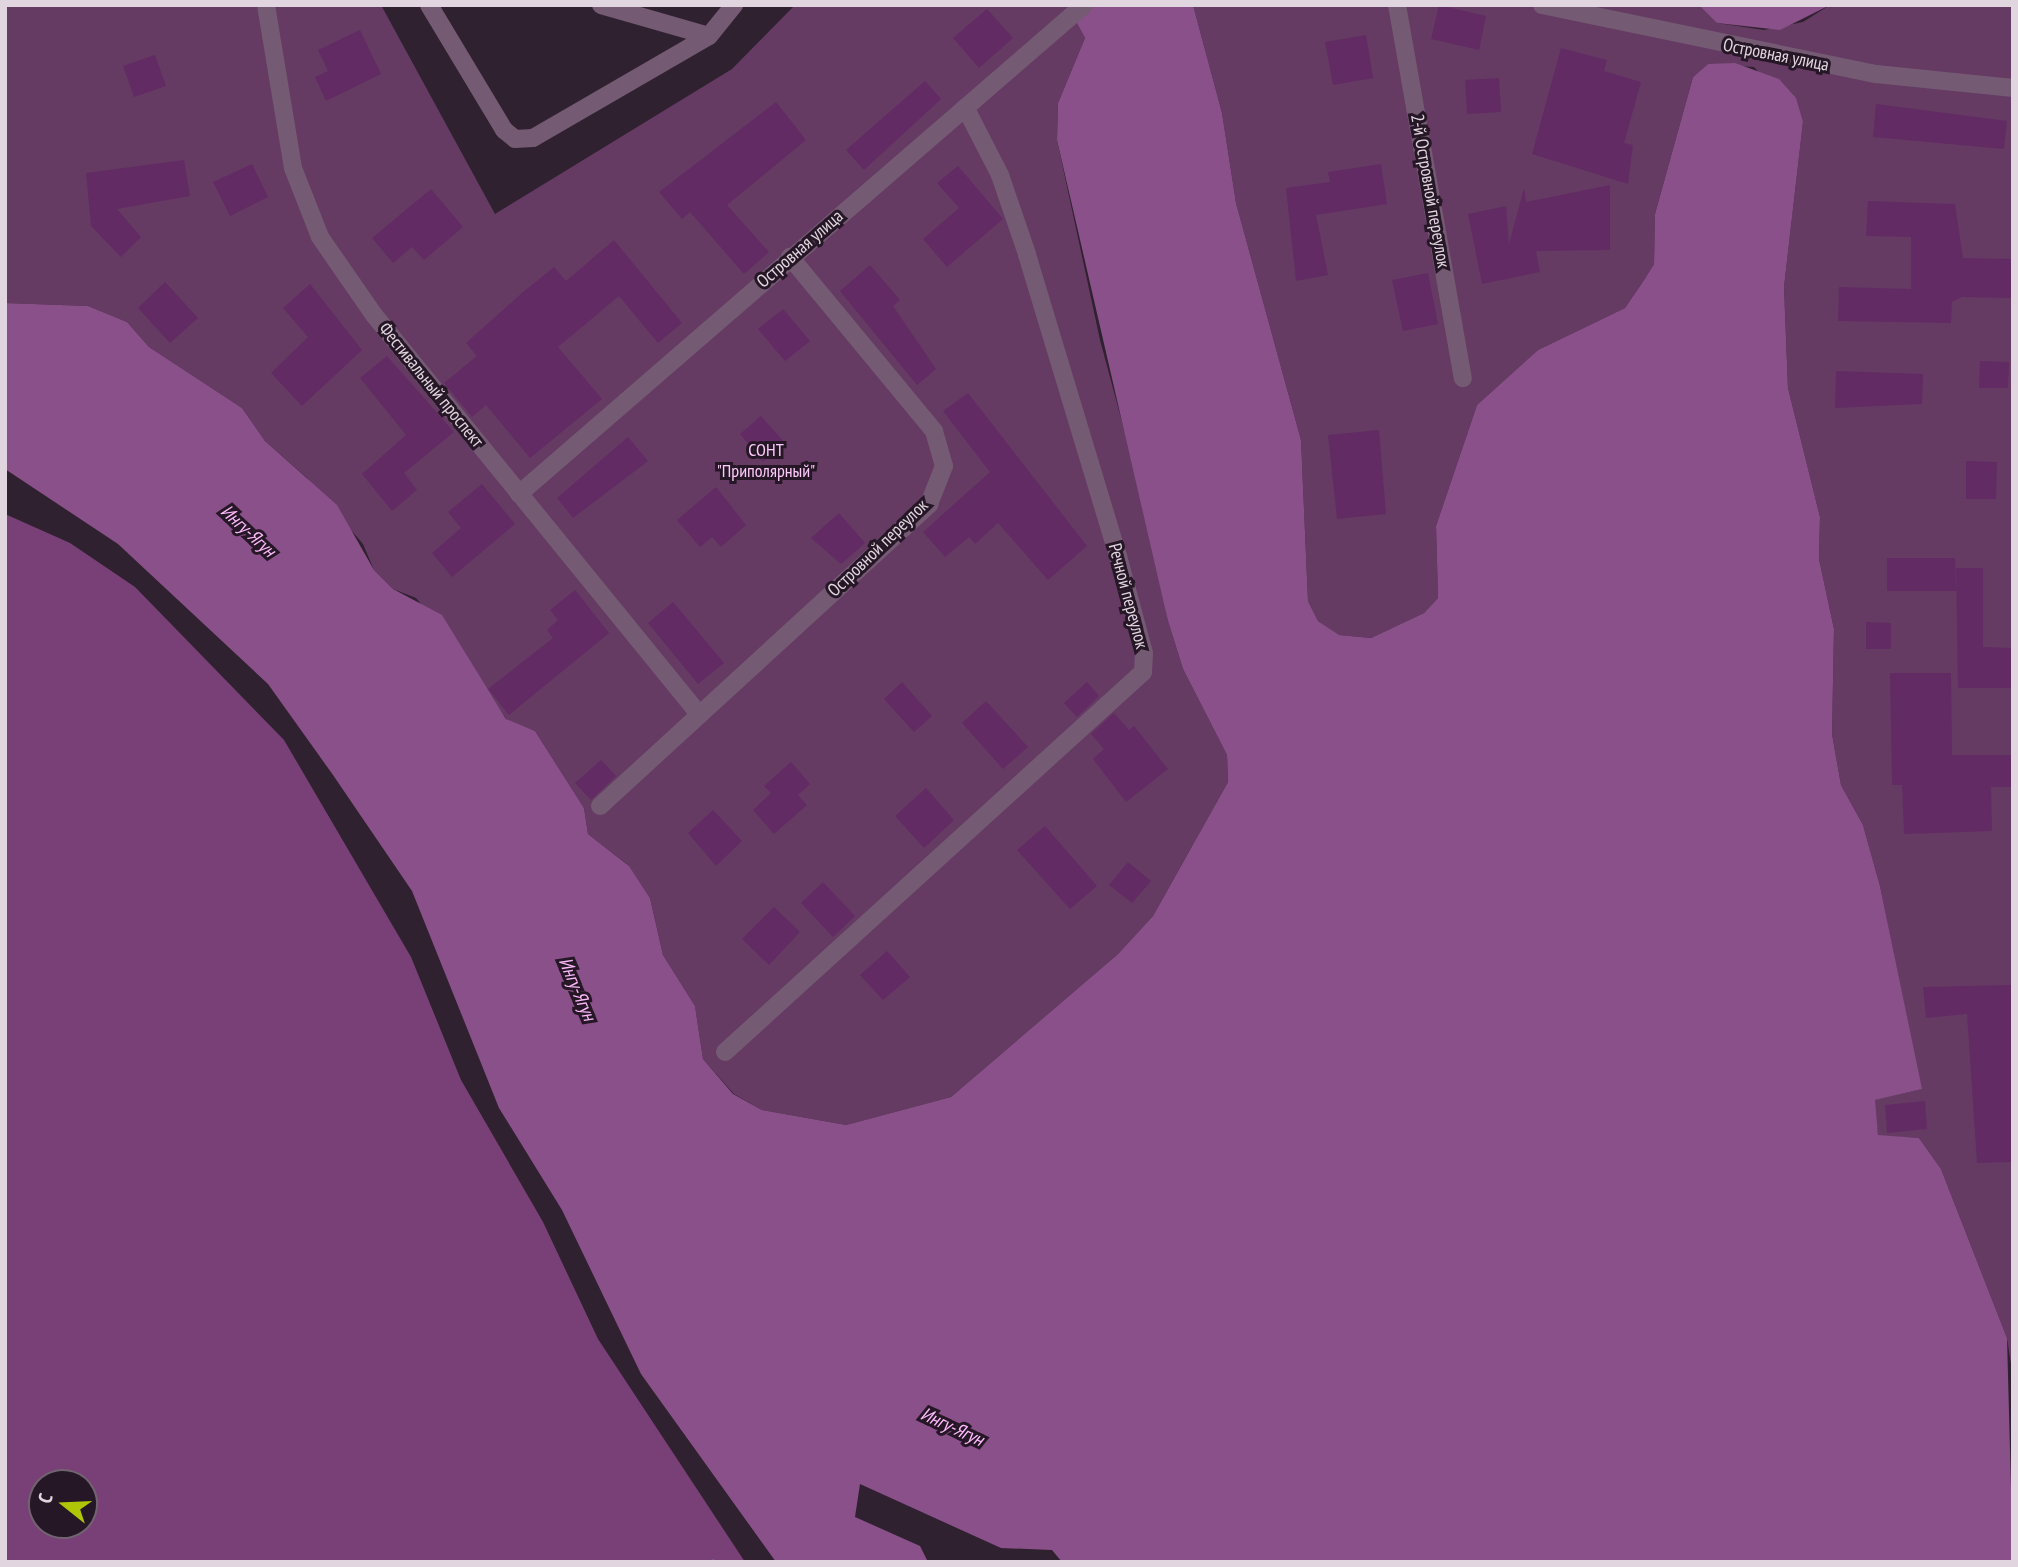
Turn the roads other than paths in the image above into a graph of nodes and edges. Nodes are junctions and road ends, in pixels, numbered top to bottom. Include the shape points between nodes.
1 (266, 5) edge
2 (429, 5) edge
3 (601, 5) edge
4 (734, 5) edge
5 (1084, 5) edge
6 (1397, 5) edge
7 (1542, 5) edge
8 (709, 36) junction
9 (2013, 88) edge
10 (965, 107) junction
11 (790, 257) junction
12 (1463, 378) dead end
13 (519, 494) junction
14 (699, 714) junction
15 (600, 806) dead end
16 (726, 1052) dead end

1 - 13 lane, Фестивальный проспект via 293,168 320,237 374,315
2 - 8 lane via 503,130 515,139 533,138
3 - 8 lane
4 - 8 lane
5 - 10 lane, Островная улица
6 - 12 lane, 2-й Островной переулок
7 - 9 lane, Островная улица via 1876,74
10 - 11 lane, Островная улица
10 - 16 lane, Речной переулок via 1000,175 1027,254 1118,556 1143,672
11 - 13 lane, Островная улица
11 - 14 lane, Островной переулок via 934,431 944,466 929,504
13 - 14 lane, Фестивальный проспект
14 - 15 lane, Островной переулок

